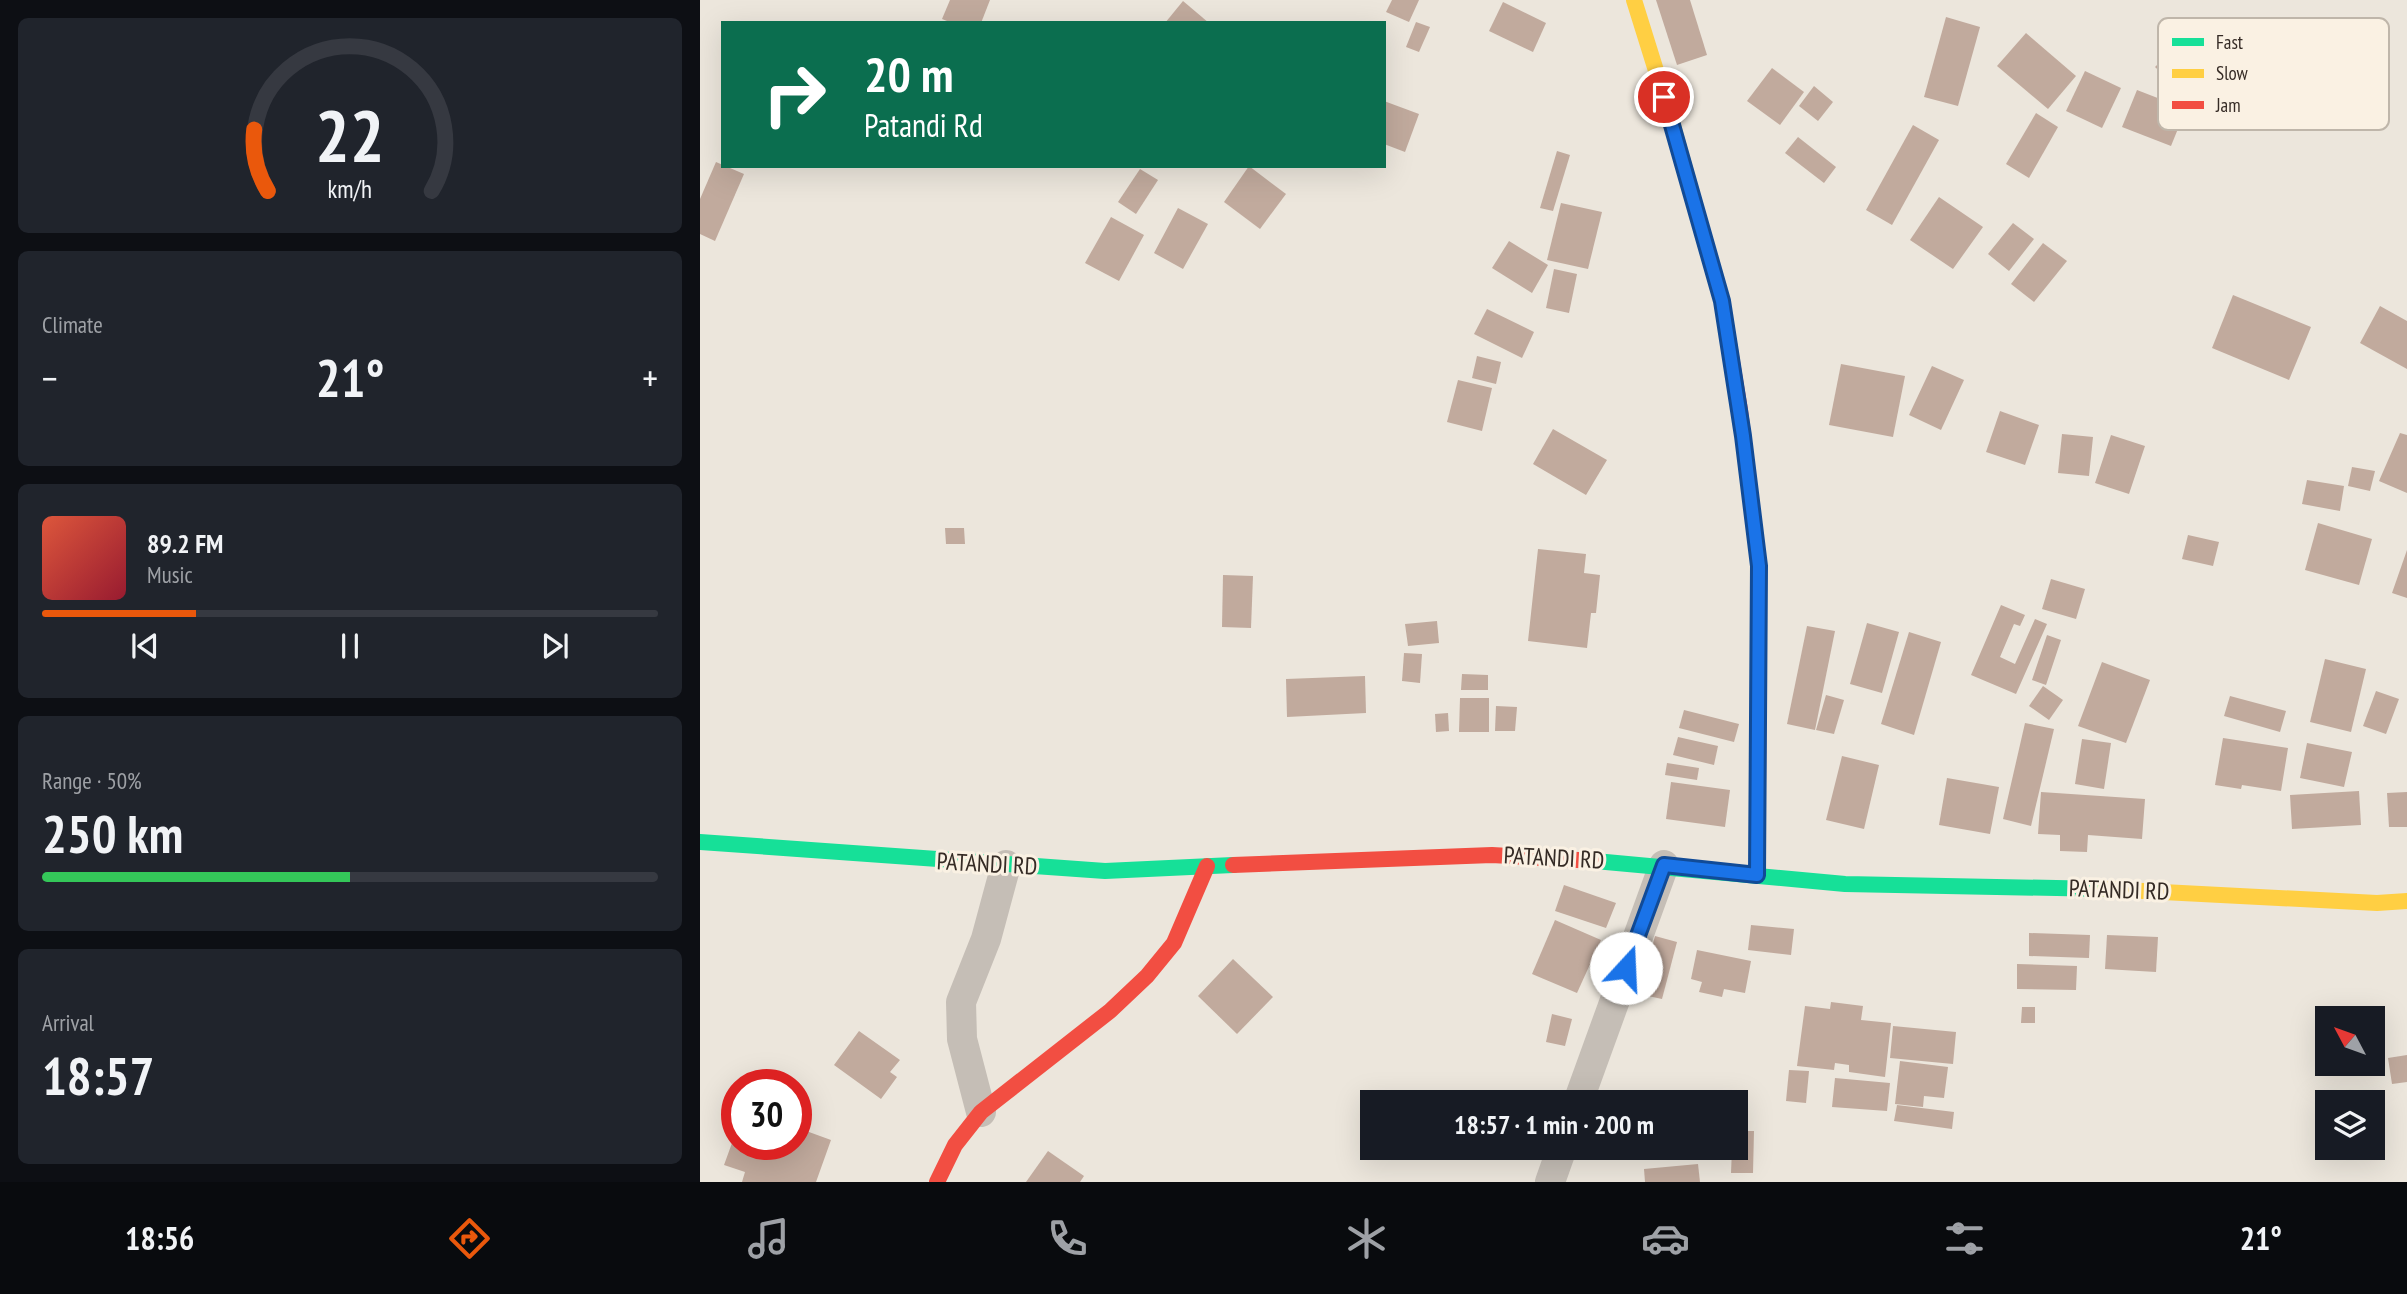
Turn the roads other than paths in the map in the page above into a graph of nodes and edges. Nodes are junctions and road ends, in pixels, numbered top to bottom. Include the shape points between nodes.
1 (1634, 0) edge
2 (700, 842) edge
3 (1006, 865) junction
4 (1664, 865) junction
5 (1208, 866) junction
6 (1757, 875) junction
7 (2407, 901) edge
8 (1582, 1090) edge
9 (981, 1112) junction
10 (1558, 1160) edge
11 (937, 1182) edge
12 (1550, 1182) edge

1 - 6 street via 1722,301 1740,410 1759,566
2 - 3 street, PATANDI RD
3 - 5 street, PATANDI RD via 1105,871
3 - 9 street via 986,939 961,1002 962,1039
4 - 5 street, PATANDI RD via 1492,855
4 - 6 street, PATANDI RD
4 - 8 street
5 - 9 street via 1174,943 1147,976 1110,1011
6 - 7 street, PATANDI RD via 1845,884
9 - 11 street via 951,1149
10 - 12 street

